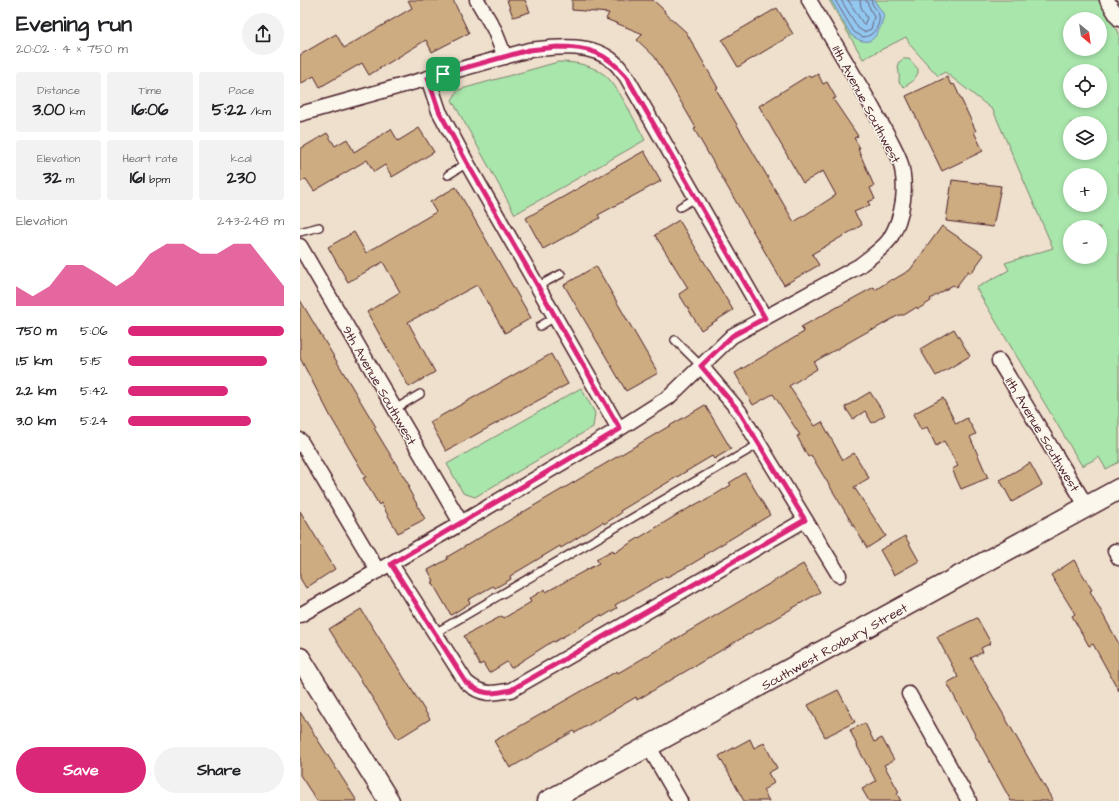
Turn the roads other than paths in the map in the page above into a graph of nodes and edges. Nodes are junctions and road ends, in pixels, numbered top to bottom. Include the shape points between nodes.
1 (477, 0) edge
2 (809, 0) edge
3 (1108, 0) edge
4 (1119, 19) edge
5 (505, 57) junction
6 (428, 78) junction
7 (300, 114) edge
8 (467, 163) junction
9 (448, 175) dead end
10 (696, 198) junction
11 (680, 207) dead end
12 (319, 227) dead end
13 (300, 232) edge
14 (300, 246) edge
15 (561, 274) dead end
16 (538, 286) junction
17 (555, 317) junction
18 (765, 318) junction
19 (540, 326) dead end
20 (675, 340) dead end
21 (999, 361) dead end
22 (701, 366) junction
23 (420, 394) dead end
24 (394, 409) junction
25 (620, 429) junction
26 (300, 440) edge
27 (760, 444) junction
28 (1119, 489) edge
29 (1087, 507) junction
30 (805, 520) junction
31 (461, 523) junction
32 (391, 564) junction
33 (378, 571) junction
34 (839, 575) dead end
35 (300, 616) edge
36 (435, 633) junction
37 (300, 658) edge
38 (909, 694) dead end
39 (649, 747) junction
40 (389, 801) edge
41 (548, 801) edge
42 (680, 801) edge
43 (969, 801) edge

1 - 5 street via 494,29
2 - 18 street, 11th Avenue Southwest via 898,156 904,186 900,214 888,240 875,254 859,266
3 - 4 street
5 - 6 street
5 - 10 street via 529,50 577,47 597,52 613,62 626,76
6 - 7 street
6 - 8 street via 439,111
8 - 9 lane
8 - 16 street
10 - 11 lane
10 - 18 street
12 - 13 lane
14 - 24 street, 9th Avenue Southwest
15 - 16 lane
16 - 17 street
17 - 19 lane
17 - 25 street
18 - 22 street, 11th Avenue Southwest via 732,336
20 - 22 lane
21 - 29 street, 11th Avenue Southwest
22 - 25 street, 11th Avenue Southwest via 669,397
22 - 27 street via 727,394
23 - 24 lane
24 - 31 street, 9th Avenue Southwest
25 - 31 street, 11th Avenue Southwest
26 - 33 street
27 - 30 street
27 - 36 lane
28 - 29 main road, Southwest Roxbury Street
29 - 39 main road, Southwest Roxbury Street
30 - 34 street
30 - 36 street via 511,690 494,694 480,692 466,682
31 - 32 street, 11th Avenue Southwest
32 - 33 street, 11th Avenue Southwest
32 - 36 street
33 - 35 street, 11th Avenue Southwest
37 - 40 main road
38 - 43 street
39 - 41 main road, Southwest Roxbury Street
39 - 42 street

